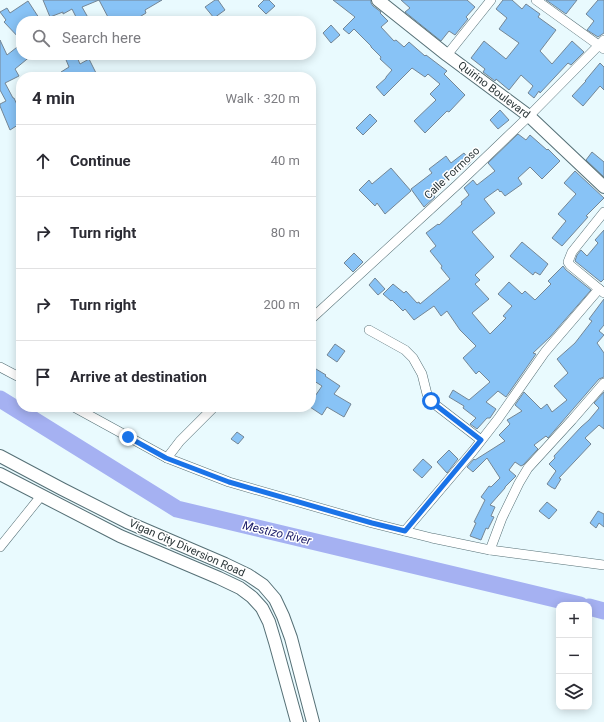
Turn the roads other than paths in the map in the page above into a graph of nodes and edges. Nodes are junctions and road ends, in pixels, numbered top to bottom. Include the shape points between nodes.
1 (378, 0) edge
2 (491, 0) edge
3 (536, 0) edge
4 (602, 45) edge
5 (448, 55) junction
6 (529, 116) junction
7 (604, 187) edge
8 (604, 212) edge
9 (601, 291) edge
10 (316, 314) edge
11 (369, 330) dead end
12 (0, 367) edge
13 (16, 375) edge
14 (604, 383) edge
15 (83, 412) edge
16 (209, 412) edge
17 (481, 440) junction
18 (0, 456) edge
19 (166, 458) junction
20 (0, 474) edge
21 (62, 489) junction
22 (40, 496) junction
23 (56, 503) junction
24 (405, 531) junction
25 (0, 547) edge
26 (490, 550) junction
27 (604, 565) edge
28 (297, 722) edge
29 (313, 722) edge

1 - 5 main road, Quirino Boulevard
2 - 5 street
3 - 4 street
4 - 6 street, Calle Formoso
5 - 6 main road, Quirino Boulevard
6 - 7 main road, Quirino Boulevard
6 - 10 street, Calle Formoso
8 - 9 street via 568,259 568,264
9 - 17 street via 545,352
11 - 17 street via 405,350 422,374 431,401
12 - 13 street
14 - 26 street via 528,468 502,518
15 - 19 street
16 - 19 street
17 - 24 street
18 - 21 main road, Vigan City Diversion Road
19 - 24 street via 229,482
20 - 22 main road, Vigan City Diversion Road
21 - 23 main road
21 - 29 main road, Vigan City Diversion Road via 127,522 225,564 263,585 275,599 283,616
22 - 23 main road, Vigan City Diversion Road
22 - 25 street
23 - 28 main road, Vigan City Diversion Road via 120,536 240,588 252,597 262,608 269,622
24 - 26 street
26 - 27 street

